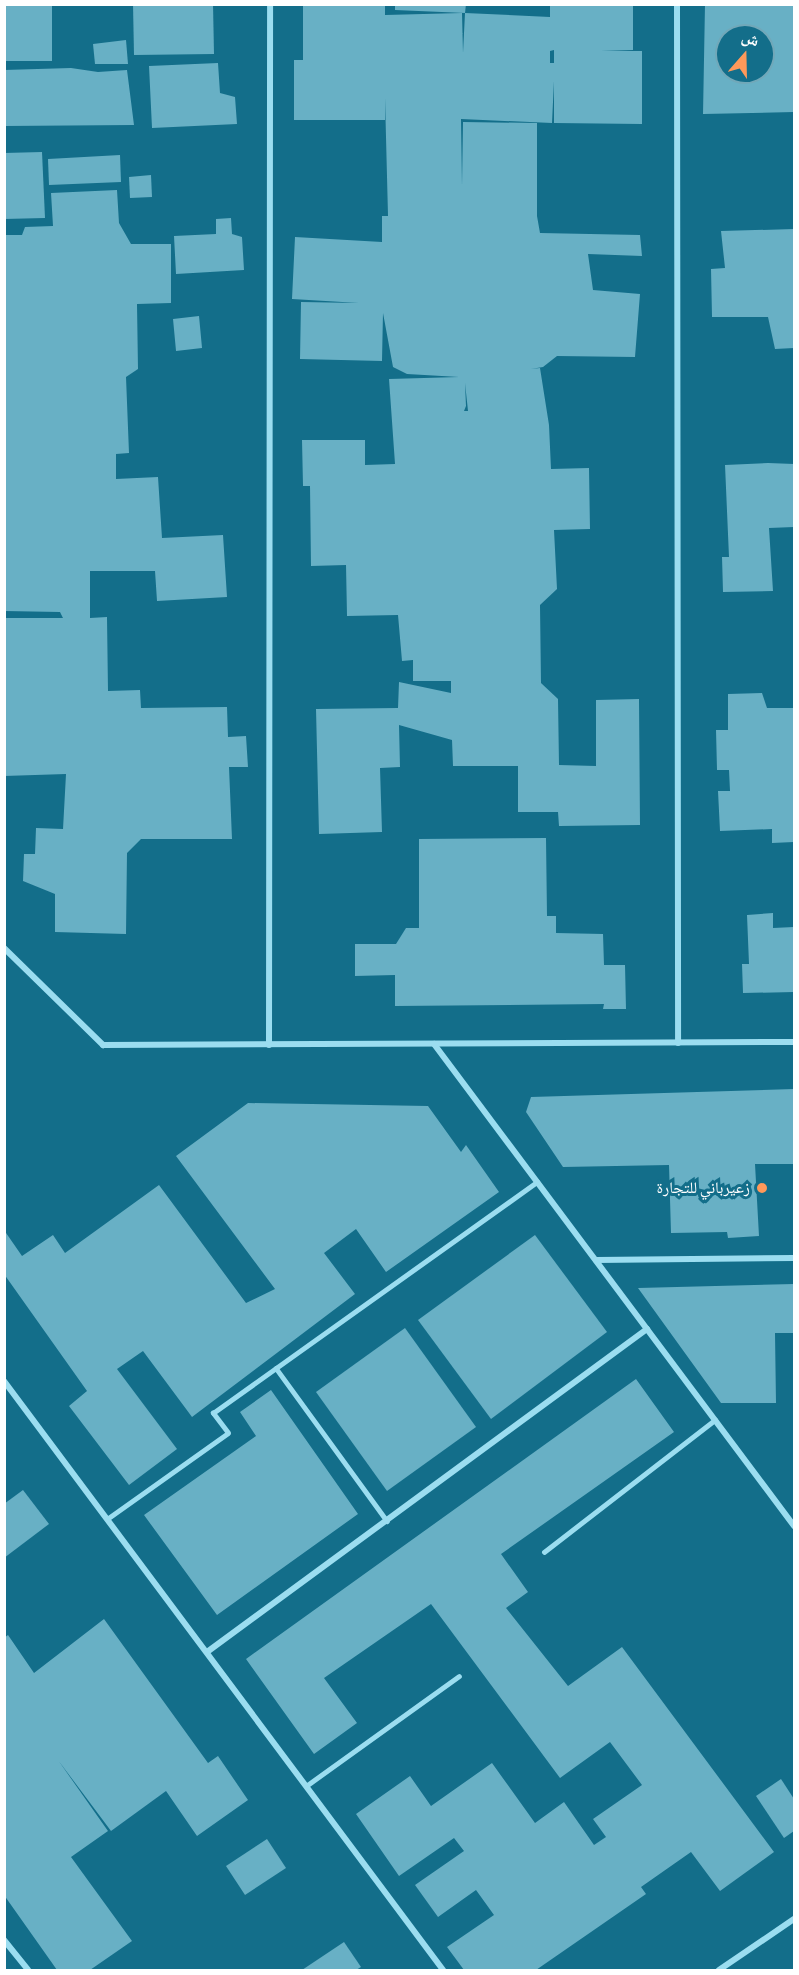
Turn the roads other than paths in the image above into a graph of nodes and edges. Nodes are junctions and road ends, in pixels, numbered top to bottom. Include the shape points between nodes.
1 (270, 4) edge
2 (677, 4) edge
3 (4, 948) edge
4 (795, 1042) edge
5 (678, 1043) junction
6 (434, 1044) junction
7 (269, 1045) junction
8 (537, 1182) junction
9 (795, 1258) edge
10 (596, 1260) junction
11 (647, 1329) junction
12 (276, 1368) junction
13 (4, 1381) edge
14 (715, 1420) junction
15 (107, 1519) junction
16 (387, 1521) junction
17 (795, 1526) edge
18 (544, 1552) dead end
19 (207, 1652) junction
20 (459, 1676) dead end
21 (306, 1785) junction
22 (795, 1919) edge
23 (4, 1940) edge
24 (28, 1971) edge
25 (443, 1971) edge
26 (719, 1971) edge

1 - 7 street
2 - 5 street
3 - 7 street via 103,1046
4 - 5 street
5 - 6 street
6 - 7 street
6 - 8 street
8 - 10 street
8 - 12 lane
9 - 10 street
10 - 11 street
11 - 14 street
11 - 16 street
12 - 15 lane via 213,1413 228,1433
12 - 16 lane
13 - 15 street
14 - 17 street
14 - 18 lane
15 - 19 street
16 - 19 street
19 - 21 street
20 - 21 lane
21 - 25 street
22 - 26 street
23 - 24 street

